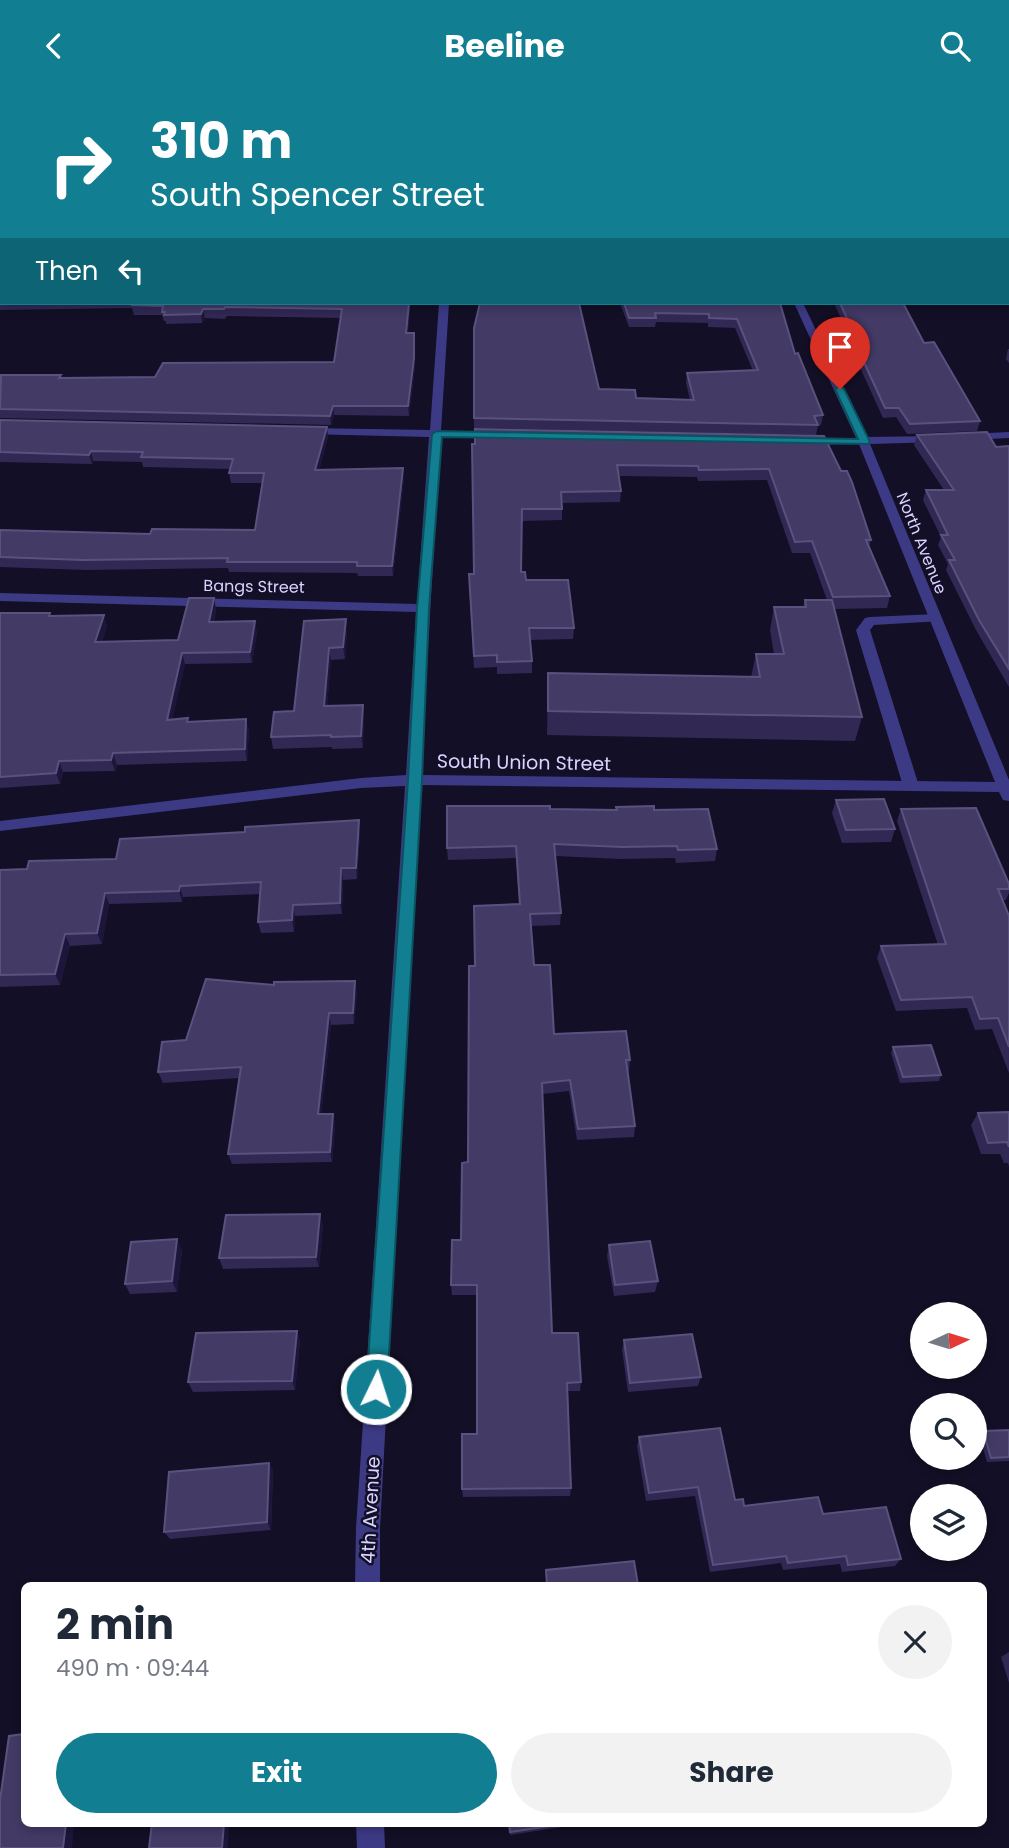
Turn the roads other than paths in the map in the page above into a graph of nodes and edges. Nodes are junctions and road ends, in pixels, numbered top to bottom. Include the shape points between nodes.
1 (444, 305) edge
2 (801, 305) edge
3 (291, 431) edge
4 (437, 434) junction
5 (511, 435) edge
6 (1009, 435) edge
7 (787, 441) edge
8 (864, 442) junction
9 (0, 597) edge
10 (423, 608) junction
11 (936, 618) junction
12 (415, 780) junction
13 (911, 786) junction
14 (1007, 791) edge
15 (0, 826) edge
16 (367, 1582) edge
17 (370, 1827) edge
18 (371, 1848) edge

1 - 4 street, 4th Avenue
2 - 8 street, North Avenue
3 - 4 street
4 - 5 street
4 - 10 street, 4th Avenue
6 - 8 street
7 - 8 street
8 - 11 street, North Avenue
9 - 10 street, Bangs Street
10 - 12 street, 4th Avenue
11 - 13 street via 870,621 863,630
11 - 14 street, North Avenue
12 - 13 street, South Union Street
12 - 15 street, South Union Street
12 - 16 street, 4th Avenue
13 - 14 street, South Union Street
17 - 18 street

